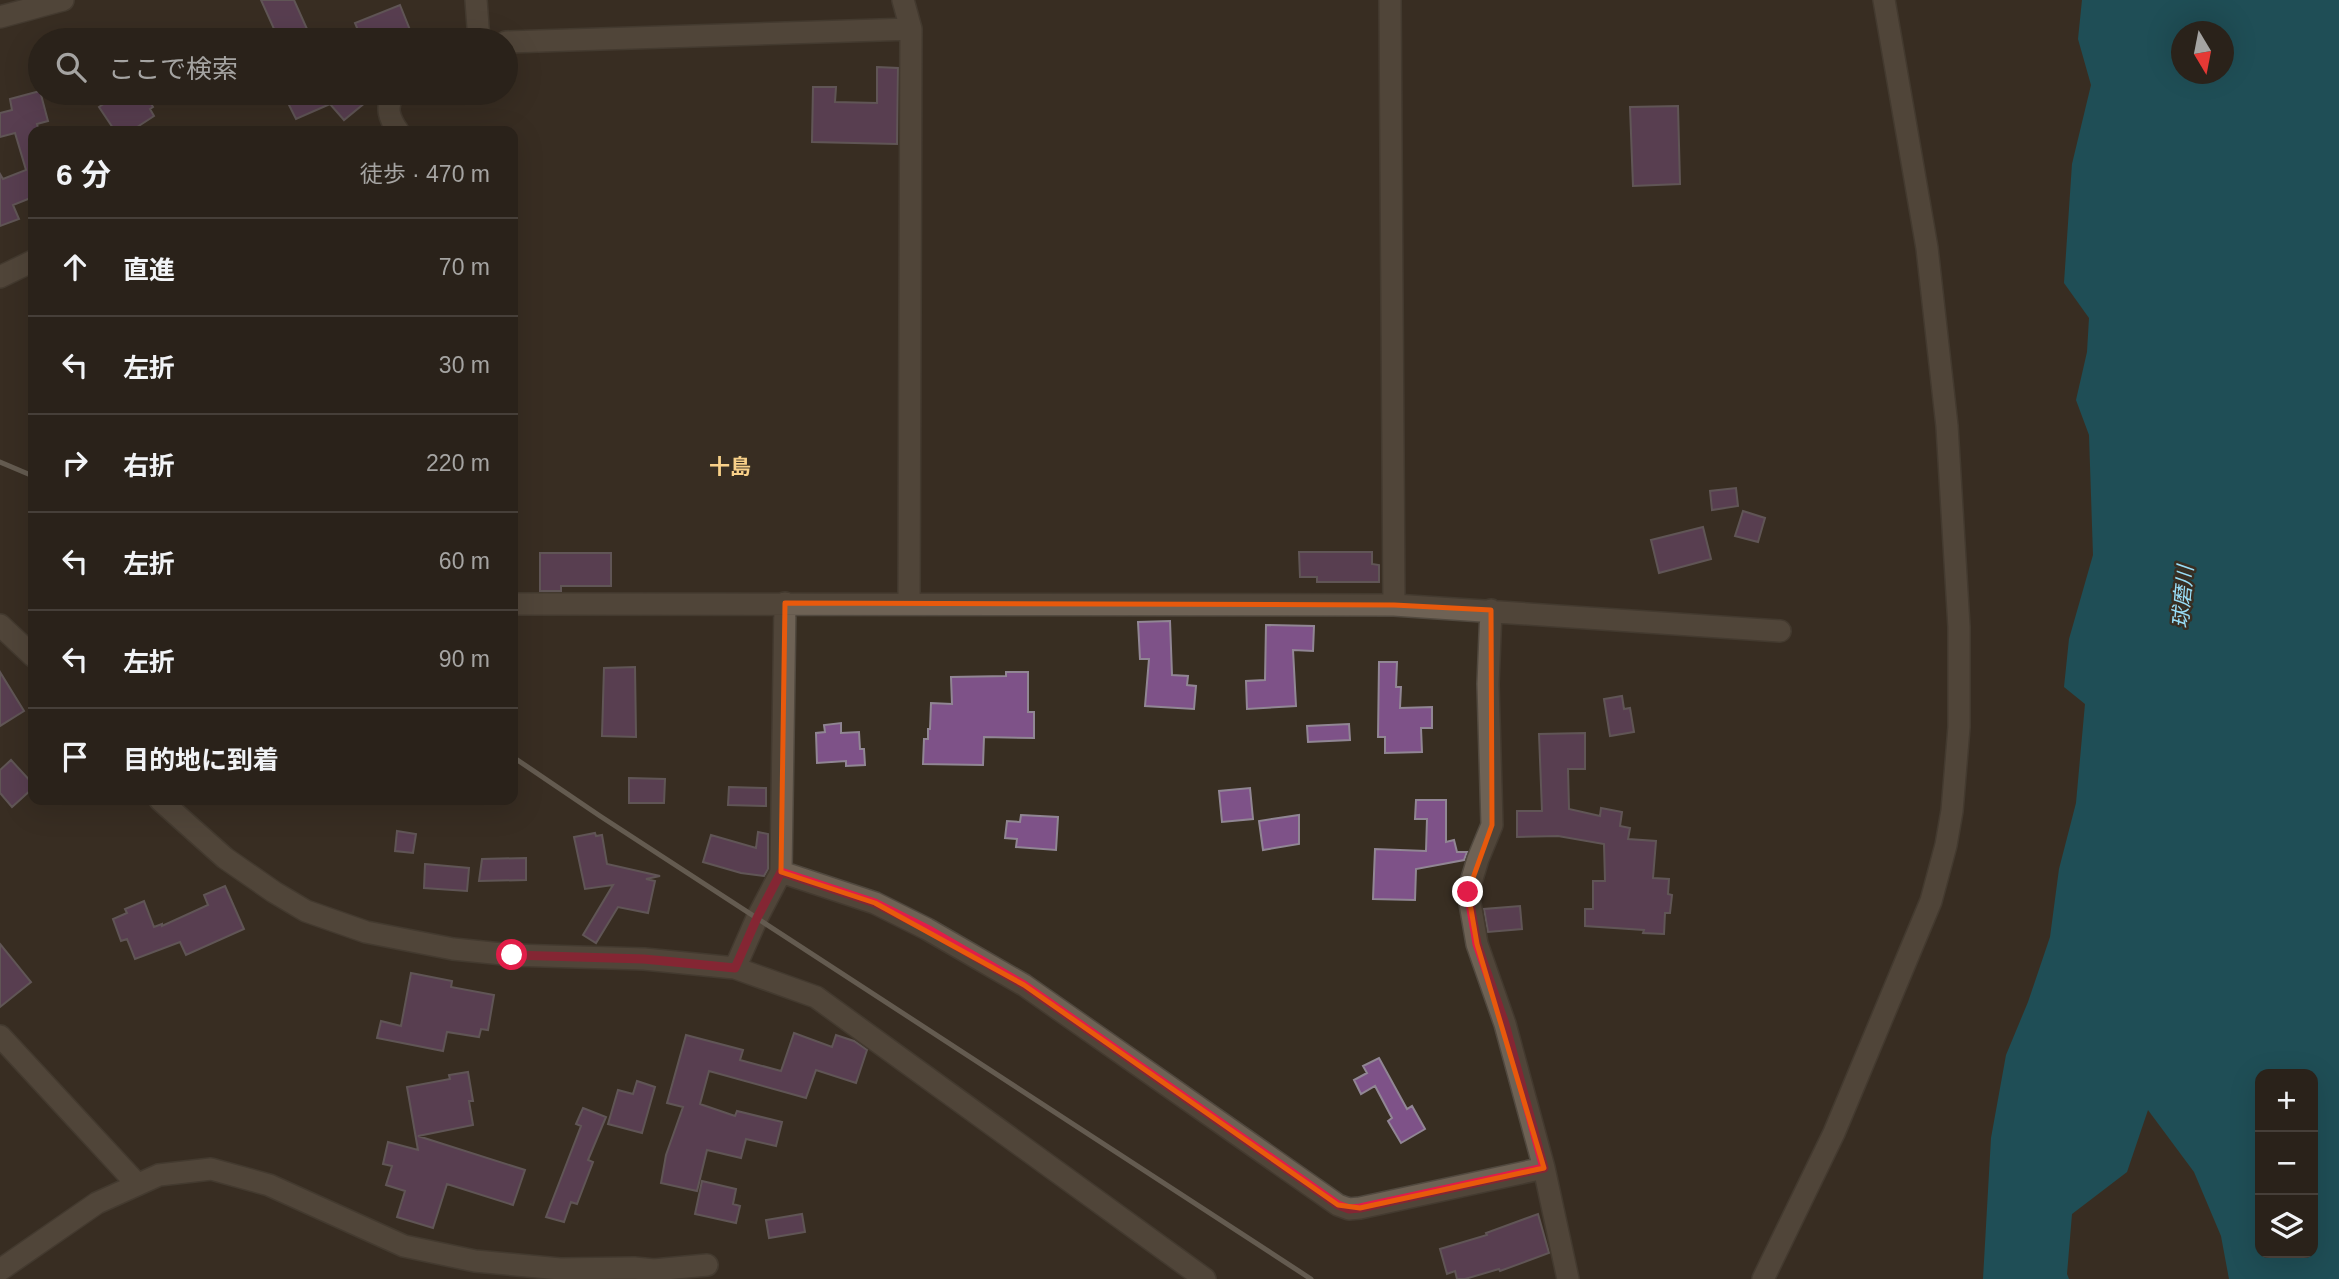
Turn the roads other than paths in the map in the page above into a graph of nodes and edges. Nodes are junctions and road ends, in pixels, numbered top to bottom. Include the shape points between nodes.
1 (62, 0) edge
2 (476, 0) edge
3 (903, 0) edge
4 (1390, 0) edge
5 (1884, 0) edge
6 (0, 17) edge
7 (478, 28) edge
8 (911, 29) junction
9 (518, 43) edge
10 (389, 105) edge
11 (395, 126) edge
12 (28, 263) edge
13 (0, 277) edge
14 (785, 603) junction
15 (909, 603) junction
16 (518, 604) edge
17 (1394, 605) junction
18 (1491, 610) junction
19 (0, 625) edge
20 (1780, 631) dead end
21 (28, 651) edge
22 (166, 805) edge
23 (781, 872) junction
24 (735, 968) junction
25 (0, 1036) edge
26 (1544, 1168) junction
27 (137, 1184) junction
28 (706, 1265) dead end
29 (0, 1270) edge
30 (1205, 1279) edge
31 (1568, 1279) edge
32 (1763, 1279) edge

1 - 6 street
2 - 7 street
3 - 8 street
4 - 17 street
5 - 32 street via 1927,248 1947,426 1959,627 1959,727 1952,811 1931,901 1834,1133
8 - 9 street
8 - 15 street
10 - 11 street
12 - 13 street
14 - 15 street
14 - 16 street
14 - 23 street
15 - 17 street
17 - 18 street
18 - 20 street
18 - 26 street via 1492,825 1468,892 1477,944 1505,1024
19 - 21 street
22 - 24 street via 225,859 274,891 306,911 366,932 512,955 644,959
23 - 24 street
23 - 26 street via 875,903 1024,985 1338,1205 1360,1208
24 - 30 street via 816,997
25 - 27 street
26 - 31 street
27 - 28 street via 159,1175 211,1169 269,1185 404,1246 475,1261 559,1269 654,1270
27 - 29 street via 97,1203

